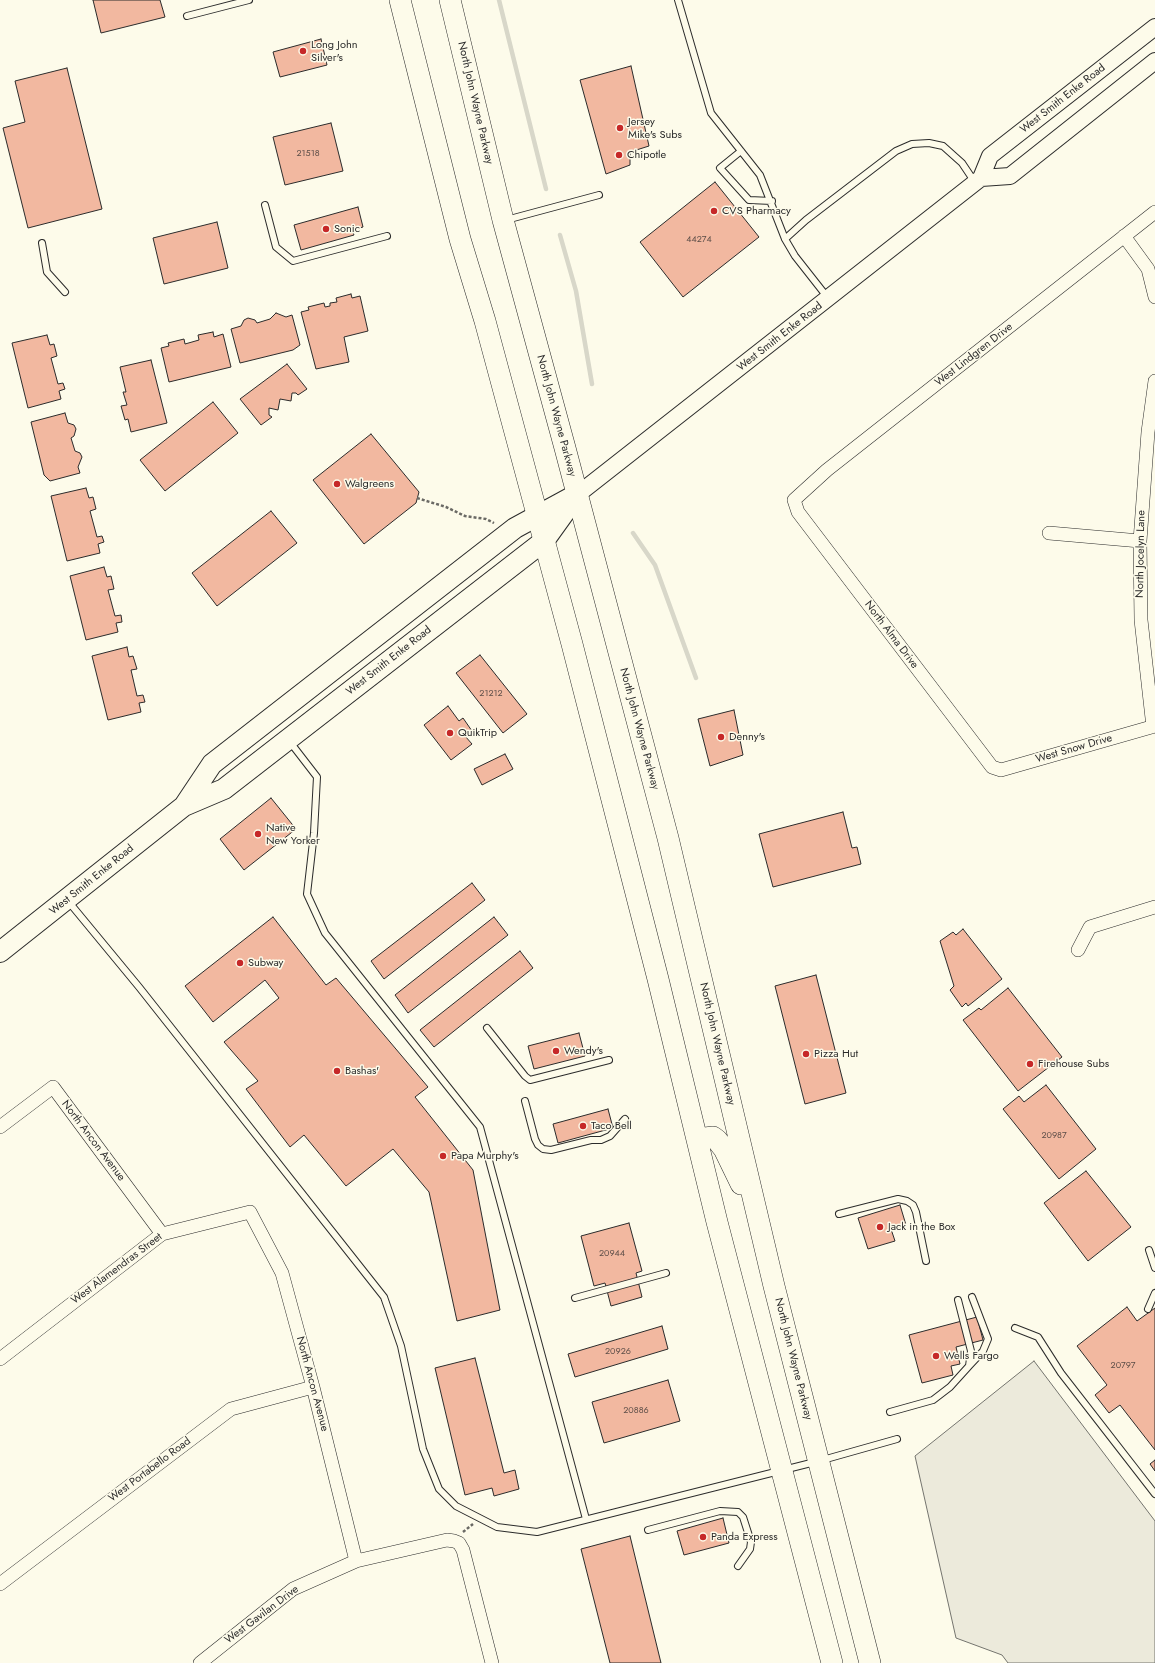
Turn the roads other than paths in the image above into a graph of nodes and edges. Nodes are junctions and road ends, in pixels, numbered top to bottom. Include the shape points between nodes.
1 (249, 0) edge
2 (400, 0) edge
3 (450, 0) edge
4 (678, 0) edge
5 (187, 16) dead end
6 (1155, 27) edge
7 (1155, 61) edge
8 (741, 151) junction
9 (978, 181) junction
10 (600, 195) dead end
11 (772, 202) junction
12 (265, 205) dead end
13 (1155, 212) edge
14 (503, 220) junction
15 (387, 236) dead end
16 (1124, 236) junction
17 (785, 239) junction
18 (42, 243) dead end
19 (65, 292) dead end
20 (1155, 297) edge
21 (829, 299) junction
22 (1155, 381) edge
23 (577, 495) junction
24 (794, 500) joint
25 (537, 516) junction
26 (1049, 534) dead end
27 (544, 541) junction
28 (1140, 541) junction
29 (359, 649) junction
30 (1154, 727) edge
31 (288, 739) junction
32 (992, 767) joint
33 (184, 806) junction
34 (67, 900) junction
35 (1155, 907) edge
36 (1078, 950) dead end
37 (0, 952) edge
38 (487, 1028) dead end
39 (609, 1060) dead end
40 (524, 1101) dead end
41 (625, 1119) dead end
42 (0, 1127) edge
43 (698, 1139) junction
44 (250, 1212) joint
45 (840, 1214) dead end
46 (758, 1219) junction
47 (162, 1234) junction
48 (1149, 1250) dead end
49 (926, 1261) dead end
50 (1155, 1268) edge
51 (666, 1273) dead end
52 (1155, 1292) edge
53 (972, 1296) dead end
54 (575, 1298) dead end
55 (958, 1300) dead end
56 (1148, 1309) dead end
57 (1015, 1328) dead end
58 (0, 1359) edge
59 (969, 1366) junction
60 (314, 1387) junction
61 (890, 1412) dead end
62 (898, 1439) dead end
63 (819, 1461) junction
64 (781, 1470) junction
65 (1155, 1494) edge
66 (586, 1519) junction
67 (648, 1530) dead end
68 (356, 1561) junction
69 (738, 1566) dead end
70 (0, 1584) edge
71 (200, 1663) edge
72 (492, 1663) edge
73 (832, 1663) edge
74 (870, 1663) edge

1 - 5 lane
2 - 25 highway via 460,239
3 - 14 highway, North John Wayne Parkway
4 - 8 lane via 711,114
6 - 9 street, West Smith Enke Road via 990,156
7 - 9 street via 1010,176
8 - 11 lane via 760,175
8 - 11 lane via 720,168 749,200
9 - 17 lane via 943,146 929,143 912,144 896,151
9 - 21 street, West Smith Enke Road
10 - 14 lane
11 - 17 lane
12 - 15 lane via 276,248 293,261
13 - 16 street, West Lindgren Drive
14 - 23 highway, North John Wayne Parkway
16 - 20 street via 1148,269
16 - 24 street, West Lindgren Drive via 827,470
17 - 21 lane
18 - 19 lane via 47,272
21 - 23 street, West Smith Enke Road
22 - 28 street, North Jocelyn Lane via 1148,432
23 - 25 main road, West Smith Enke Road
23 - 27 main road, West Smith Enke Road
23 - 46 highway, North John Wayne Parkway via 668,838
24 - 32 street, North Alma Drive via 798,512
25 - 27 highway
25 - 29 main road, West Smith Enke Road via 515,528
26 - 28 street
27 - 31 main road, West Smith Enke Road
27 - 43 highway
28 - 30 street, North Jocelyn Lane via 1141,620
29 - 31 main road via 352,670 292,719 288,726
29 - 33 main road, West Smith Enke Road via 212,764
30 - 32 street, West Snow Drive via 1001,770
31 - 33 main road, West Smith Enke Road via 224,789
31 - 66 lane via 317,777 307,894 325,933 480,1127
33 - 34 main road, West Smith Enke Road
34 - 37 main road, West Smith Enke Road
34 - 66 lane via 384,1297 401,1346 423,1449 439,1489 456,1506 497,1527 537,1532
35 - 36 street via 1090,927
38 - 39 lane via 530,1080
40 - 41 lane via 535,1140 543,1149 550,1150 601,1140 610,1136
42 - 47 street, North Ancon Avenue via 53,1087
43 - 46 highway via 713,1137 720,1143
43 - 64 highway
44 - 47 street, West Alamendras Street
44 - 60 street, North Ancon Avenue via 282,1273
45 - 49 lane via 898,1199 907,1200 914,1205
46 - 63 highway, North John Wayne Parkway
47 - 58 street, West Alamendras Street
48 - 50 lane
51 - 54 lane
52 - 56 lane
53 - 59 lane via 988,1338 983,1351
55 - 59 lane via 971,1351
57 - 65 lane via 1038,1337 1061,1373
59 - 61 lane via 950,1387 933,1400
60 - 68 street, North Ancon Avenue
60 - 70 street, West Portabello Road via 231,1409
62 - 63 lane
63 - 64 lane
63 - 74 highway, North John Wayne Parkway
64 - 66 lane
64 - 73 highway
67 - 69 lane via 720,1511 738,1512 743,1517 751,1542 750,1549
68 - 71 street, West Gavilan Drive via 294,1590
68 - 72 street, West Gavilan Drive via 447,1540 459,1545

